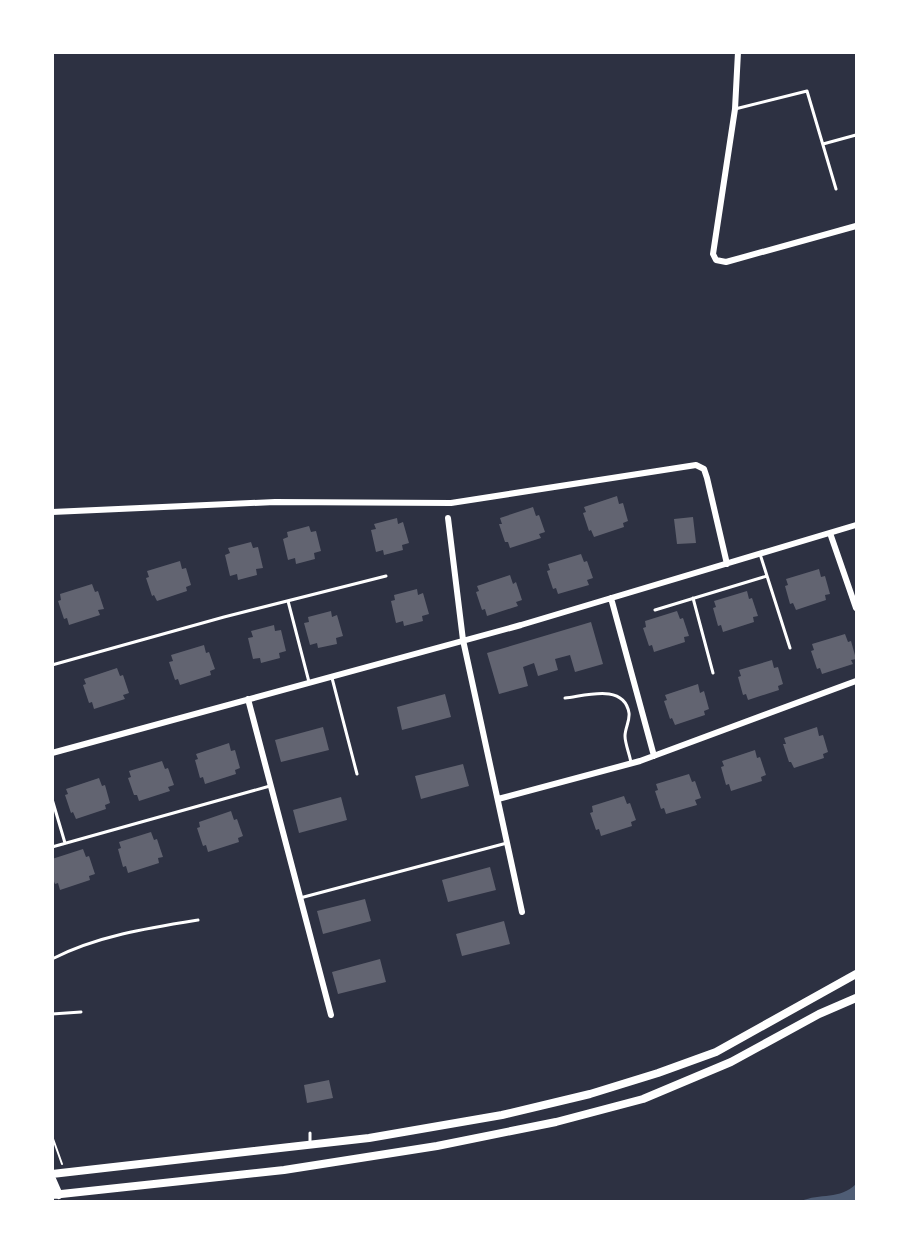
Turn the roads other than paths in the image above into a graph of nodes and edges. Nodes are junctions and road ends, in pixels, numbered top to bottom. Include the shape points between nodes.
1 (738, 52) edge
2 (735, 109) junction
3 (856, 135) edge
4 (823, 144) junction
5 (836, 189) dead end
6 (856, 226) edge
7 (52, 512) edge
8 (448, 518) dead end
9 (856, 525) edge
10 (830, 533) junction
11 (759, 554) junction
12 (727, 564) junction
13 (386, 576) dead end
14 (767, 576) junction
15 (611, 598) junction
16 (693, 598) junction
17 (288, 601) junction
18 (856, 608) edge
19 (655, 610) dead end
20 (463, 640) junction
21 (790, 648) dead end
22 (52, 665) edge
23 (713, 673) dead end
24 (332, 676) junction
25 (856, 681) edge
26 (309, 682) junction
27 (565, 698) dead end
28 (248, 699) junction
29 (52, 753) edge
30 (654, 756) junction
31 (631, 763) junction
32 (357, 774) dead end
33 (271, 786) junction
34 (52, 799) edge
35 (498, 799) junction
36 (507, 843) junction
37 (65, 844) junction
38 (52, 848) edge
39 (300, 898) junction
40 (522, 912) dead end
41 (198, 920) dead end
42 (52, 959) edge
43 (856, 974) edge
44 (856, 998) edge
45 (81, 1012) dead end
46 (52, 1014) edge
47 (331, 1015) dead end
48 (310, 1133) dead end
49 (310, 1145) junction
50 (52, 1174) edge
51 (52, 1179) edge
52 (56, 1195) edge

1 - 2 street
2 - 4 lane via 807,91
2 - 6 street via 713,254 716,260 726,262
3 - 4 lane
4 - 5 lane
7 - 12 street via 275,502 451,503 696,465 704,469 709,483
8 - 20 street
9 - 10 street
10 - 11 street
10 - 18 street
11 - 12 street
11 - 14 lane
12 - 15 street
13 - 17 lane
14 - 16 lane
14 - 21 lane
15 - 20 street
15 - 30 street
16 - 19 lane
16 - 23 lane
17 - 22 lane
17 - 26 lane
20 - 24 street
20 - 35 street
24 - 26 street
24 - 32 lane
25 - 30 street
26 - 28 street
27 - 31 lane via 605,693 621,697 630,714 625,737
28 - 29 street
28 - 33 street
30 - 31 street
31 - 35 street
33 - 37 lane
33 - 39 street
34 - 37 lane
35 - 36 street
36 - 39 lane
36 - 40 street
37 - 38 lane
39 - 47 street
41 - 42 lane via 75,947
43 - 49 main road via 716,1052 658,1073 502,1115
44 - 52 main road via 731,1062 652,1095 556,1122 284,1170
45 - 46 lane
48 - 49 lane
49 - 50 main road
51 - 52 main road

